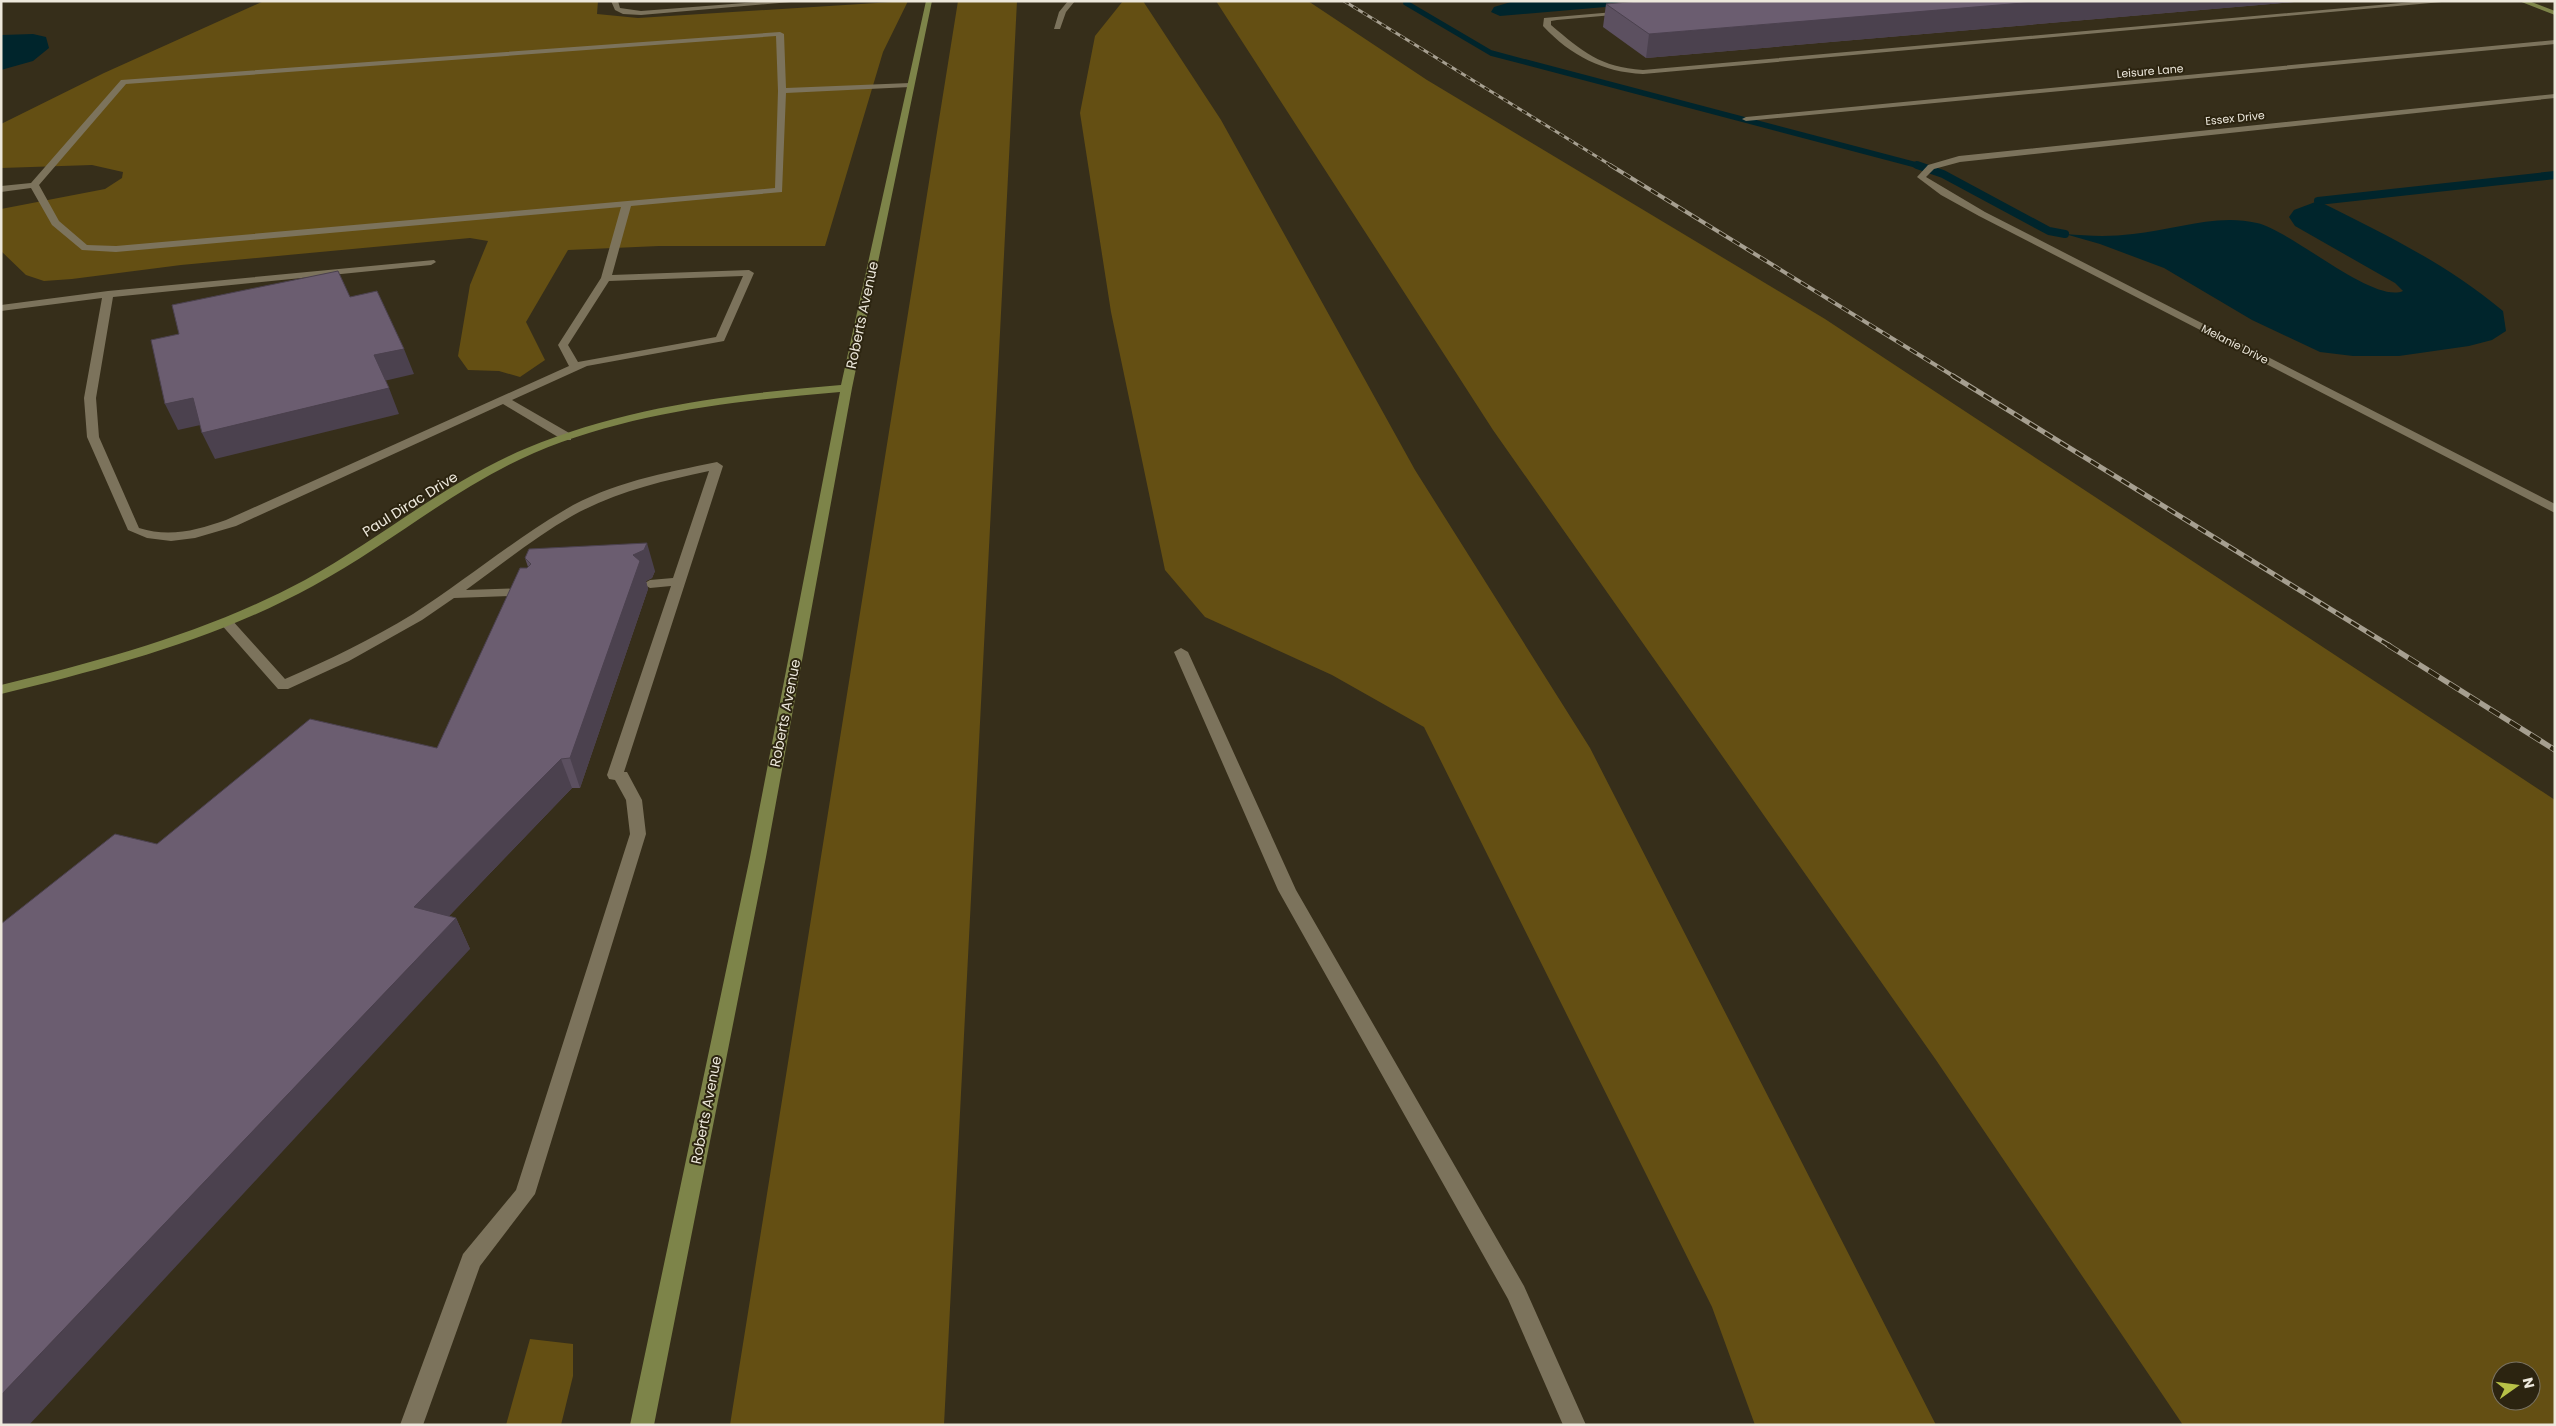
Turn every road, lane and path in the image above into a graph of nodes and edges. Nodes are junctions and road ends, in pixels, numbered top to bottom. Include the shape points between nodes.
1 (614, 1) edge
2 (800, 1) edge
3 (929, 1) edge
4 (1072, 1) edge
5 (2450, 1) edge
6 (2522, 1) edge
7 (1633, 11) edge
8 (2555, 13) edge
9 (1057, 27) dead end
10 (2555, 42) edge
11 (910, 85) junction
12 (782, 91) junction
13 (2555, 96) edge
14 (1746, 119) dead end
15 (1925, 171) joint
16 (34, 184) junction
17 (1, 189) edge
18 (626, 202) junction
19 (432, 262) dead end
20 (606, 278) junction
21 (108, 294) junction
22 (1, 308) edge
23 (575, 367) junction
24 (846, 388) junction
25 (503, 400) junction
26 (567, 437) junction
27 (2555, 509) edge
28 (679, 581) junction
29 (650, 584) dead end
30 (532, 591) edge
31 (450, 594) junction
32 (226, 622) junction
33 (1181, 652) dead end
34 (1, 690) edge
35 (411, 1425) edge
36 (642, 1425) edge
37 (1575, 1425) edge

1 - 2 street via 617,9 623,12 641,12
3 - 11 street, Roberts Avenue
4 - 9 street
5 - 7 street via 1643,72 1606,68 1588,59 1547,26 1548,20 1557,18
6 - 8 street
10 - 14 street, Leisure Lane
11 - 12 street
11 - 24 street, Roberts Avenue
12 - 16 street via 780,34 124,82
12 - 18 street via 779,190
13 - 15 street, Essex Drive via 1969,158 1946,161
15 - 27 street, Melanie Drive via 1925,182 1982,214
16 - 17 street
16 - 18 street via 55,223 85,248 144,246
18 - 20 street
19 - 21 street
20 - 23 street via 562,346
20 - 23 street via 749,272 720,339
21 - 22 street
21 - 25 street via 90,398 93,437 134,530 149,536 175,538 231,523
23 - 25 street
24 - 26 street, Paul Dirac Drive via 673,407
24 - 36 street, Roberts Avenue via 758,857
25 - 26 street
26 - 32 street, Paul Dirac Drive via 496,467 316,579
28 - 29 street
28 - 31 street via 717,466 653,479 568,513
28 - 35 street via 615,775 621,776 634,800 638,834 525,1194 471,1261
30 - 31 street
31 - 32 street via 417,617 344,658 283,686
32 - 34 street, Paul Dirac Drive via 142,652
33 - 37 street via 1287,890 1516,1293

